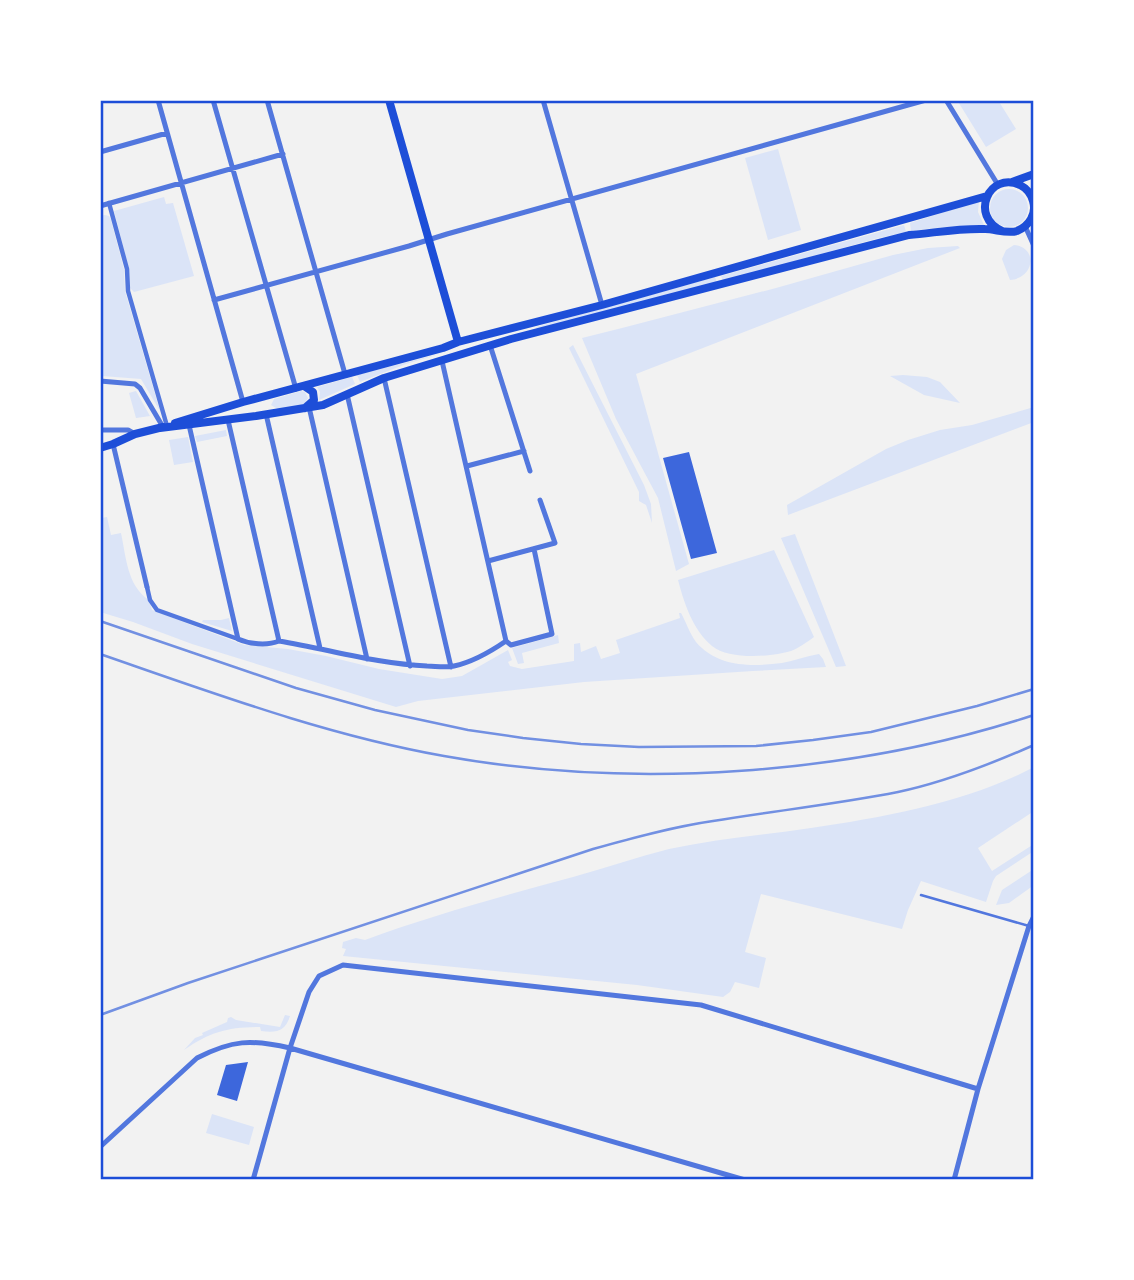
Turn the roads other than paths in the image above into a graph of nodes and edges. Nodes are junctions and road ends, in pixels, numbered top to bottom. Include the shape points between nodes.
1 (158, 100) edge
2 (213, 100) edge
3 (267, 100) edge
4 (388, 100) edge
5 (544, 100) edge
6 (926, 100) edge
7 (946, 100) edge
8 (167, 133) junction
9 (100, 152) edge
10 (283, 154) junction
11 (232, 168) junction
12 (1034, 174) edge
13 (181, 182) junction
14 (1012, 183) junction
15 (998, 185) junction
16 (988, 196) junction
17 (571, 199) junction
18 (109, 203) junction
19 (100, 206) edge
20 (1034, 214) edge
21 (1025, 226) junction
22 (1002, 231) junction
23 (428, 240) junction
24 (1034, 246) edge
25 (316, 272) junction
26 (266, 285) junction
27 (214, 300) junction
28 (602, 305) junction
29 (458, 342) junction
30 (490, 345) junction
31 (476, 349) junction
32 (443, 360) junction
33 (345, 374) junction
34 (384, 378) junction
35 (100, 381) edge
36 (300, 387) junction
37 (347, 394) junction
38 (271, 395) junction
39 (243, 402) junction
40 (307, 408) junction
41 (276, 413) junction
42 (266, 414) junction
43 (228, 420) junction
44 (189, 425) junction
45 (163, 427) junction
46 (100, 430) edge
47 (135, 434) junction
48 (113, 444) junction
49 (100, 448) edge
50 (524, 451) junction
51 (467, 466) junction
52 (530, 471) dead end
53 (540, 500) dead end
54 (534, 549) junction
55 (488, 561) junction
56 (147, 587) joint
57 (237, 639) junction
58 (279, 641) junction
59 (506, 641) junction
60 (320, 648) junction
61 (367, 659) junction
62 (410, 666) junction
63 (451, 667) junction
64 (921, 895) dead end
65 (1034, 916) edge
66 (1032, 927) edge
67 (290, 1048) junction
68 (978, 1089) junction
69 (100, 1147) edge
70 (253, 1180) edge
71 (745, 1180) edge
72 (954, 1180) edge

1 - 8 street
2 - 11 street
3 - 10 street
4 - 23 main road
5 - 17 street
6 - 17 street
7 - 15 street
8 - 9 street
8 - 13 street
10 - 11 street
10 - 25 street
11 - 13 street
11 - 26 street
12 - 14 main road
13 - 18 street
13 - 27 street
14 - 15 main road
14 - 20 main road via 1030,193
15 - 16 main road
16 - 22 main road via 985,213
16 - 28 main road
17 - 23 street
17 - 28 street
18 - 19 street
18 - 45 street
20 - 21 main road
21 - 22 main road
21 - 24 street
22 - 30 main road via 909,235
23 - 25 street
23 - 29 main road
25 - 26 street
25 - 33 street
26 - 27 street
26 - 36 street
27 - 39 street
28 - 29 main road
29 - 31 main road
29 - 32 main road
29 - 33 main road
30 - 31 main road
30 - 50 street
31 - 32 main road
32 - 34 main road
32 - 51 street
33 - 36 main road
34 - 37 main road
34 - 63 street
35 - 45 street via 135,384
36 - 38 main road
36 - 40 main road via 313,392 314,400
37 - 40 main road
37 - 62 street
38 - 39 main road
38 - 41 main road via 268,407
39 - 45 main road
40 - 41 main road
40 - 61 street
41 - 42 main road
42 - 43 main road
42 - 60 street
43 - 44 main road
43 - 58 street
44 - 45 main road
44 - 57 street
45 - 47 main road
46 - 47 street
47 - 48 main road
48 - 49 main road
48 - 56 street
50 - 51 street
50 - 52 street
51 - 55 street
53 - 54 street via 555,543
54 - 55 street
54 - 59 street via 552,634 511,645
55 - 59 street
56 - 57 street via 157,610
57 - 58 street via 246,643
58 - 60 street
59 - 63 street via 489,653
60 - 61 street
61 - 62 street
62 - 63 street
64 - 66 lane
65 - 66 street
66 - 68 street
67 - 68 street via 319,976 343,965 701,1005
67 - 69 street via 254,1042 215,1048 197,1058
67 - 70 street
67 - 71 street
68 - 72 street

